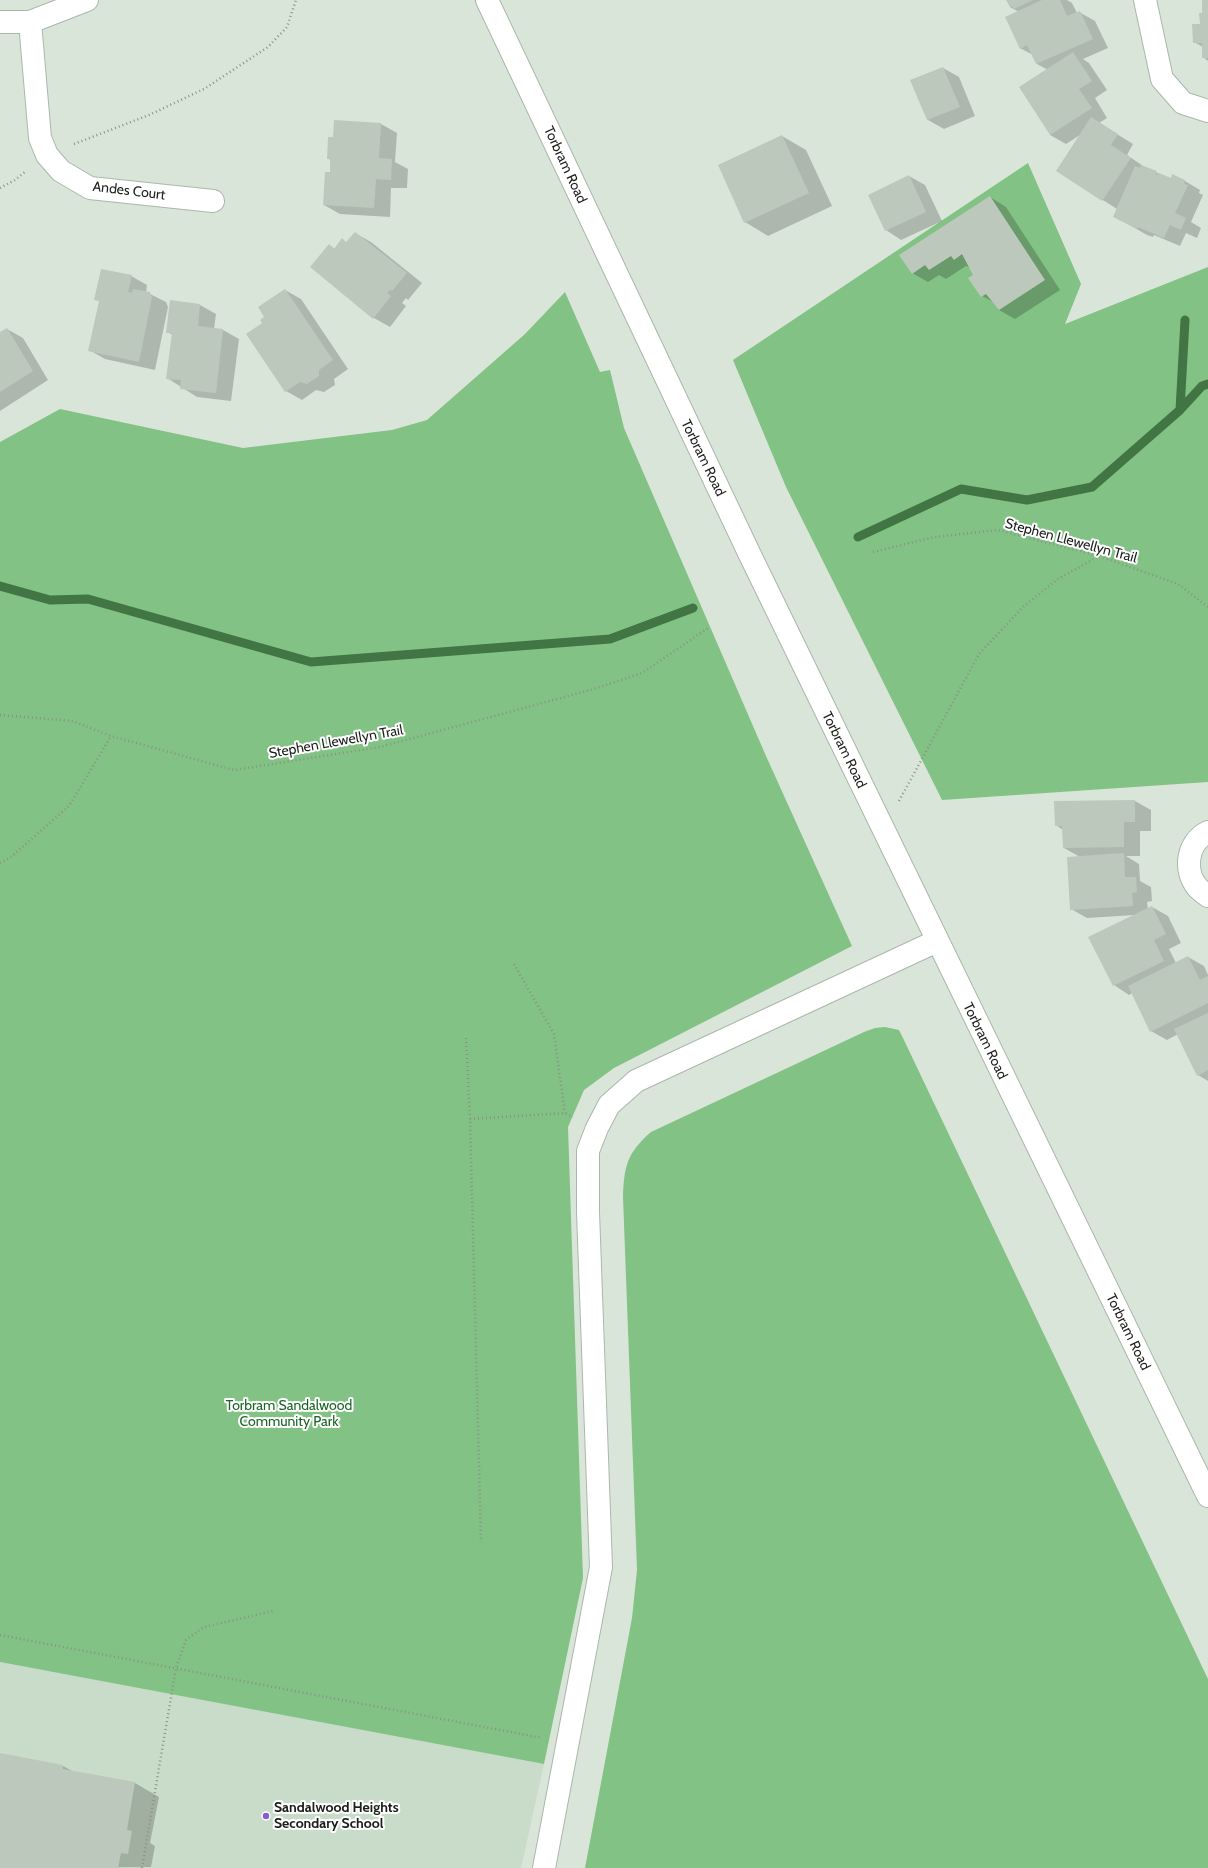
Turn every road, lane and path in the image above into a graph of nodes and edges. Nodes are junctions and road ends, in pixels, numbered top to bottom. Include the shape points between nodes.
1 (87, 0) edge
2 (296, 0) edge
3 (487, 0) edge
4 (1145, 0) edge
5 (0, 22) edge
6 (30, 22) junction
7 (1208, 111) edge
8 (47, 155) junction
9 (0, 188) edge
10 (213, 201) dead end
11 (873, 552) dead end
12 (1099, 556) junction
13 (1208, 607) edge
14 (708, 628) dead end
15 (0, 715) edge
16 (111, 736) junction
17 (883, 830) junction
18 (1208, 832) edge
19 (0, 863) edge
20 (1208, 896) edge
21 (937, 941) junction
22 (514, 964) dead end
23 (466, 1038) dead end
24 (565, 1113) junction
25 (470, 1119) junction
26 (597, 1128) junction
27 (1208, 1496) edge
28 (481, 1542) dead end
29 (273, 1611) dead end
30 (0, 1635) edge
31 (176, 1668) junction
32 (568, 1743) junction
33 (142, 1868) edge
34 (544, 1868) edge

1 - 6 main road
2 - 8 path via 287,27 268,47 204,89 149,115
3 - 17 main road, Torbram Road via 684,418
4 - 7 main road via 1162,79 1183,103
5 - 6 main road
6 - 8 main road, Andes Court via 40,138
8 - 9 path via 15,180
8 - 10 main road, Andes Court via 61,172 90,188
11 - 12 path, Stephen Llewellyn Trail via 935,537 998,530
12 - 13 path, Stephen Llewellyn Trail via 1178,584
12 - 17 path via 1058,579 1024,606 979,654
14 - 16 path, Stephen Llewellyn Trail via 642,673 380,747 234,770
15 - 16 path, Stephen Llewellyn Trail via 73,721
16 - 19 path via 69,806 12,857
17 - 21 main road, Torbram Road
18 - 20 main road via 1195,843 1188,866 1198,889
21 - 26 main road via 636,1081 610,1105
21 - 27 main road, Torbram Road
22 - 24 path via 554,1034
23 - 25 path
24 - 25 path
24 - 26 path
25 - 28 path
26 - 32 main road via 588,1151 588,1212 601,1568
29 - 31 path via 204,1627 186,1640
30 - 31 path
31 - 32 path
31 - 33 path
32 - 34 main road

